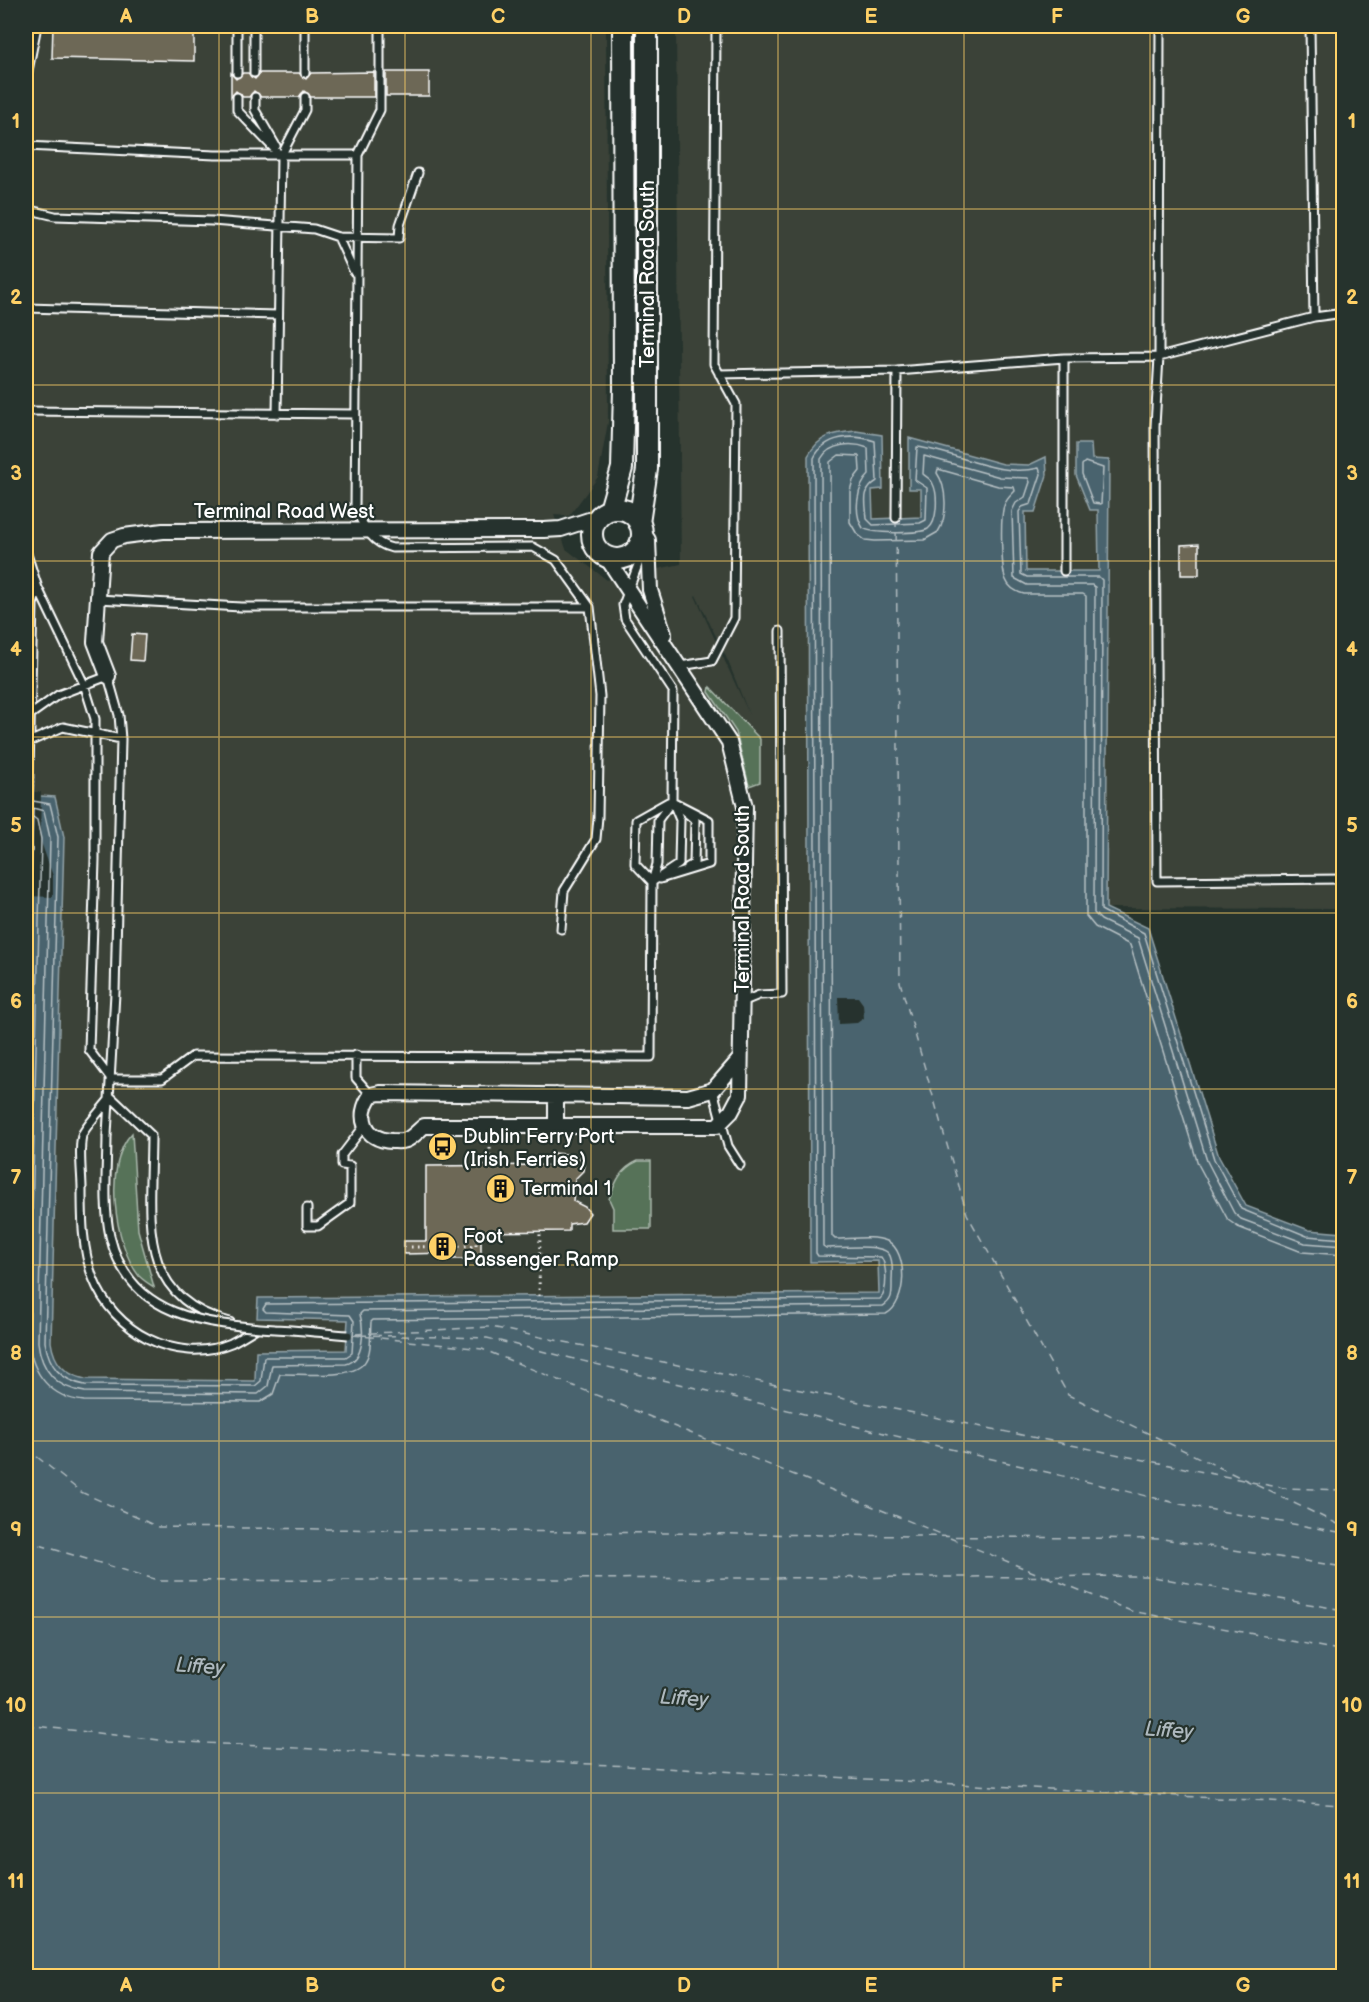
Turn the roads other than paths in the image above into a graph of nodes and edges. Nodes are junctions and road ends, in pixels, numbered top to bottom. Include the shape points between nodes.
1 (36, 26) edge
2 (237, 26) edge
3 (254, 26) edge
4 (305, 26) edge
5 (380, 26) edge
6 (623, 26) edge
7 (646, 26) edge
8 (716, 26) edge
9 (1160, 26) edge
10 (1310, 26) edge
11 (237, 73) dead end
12 (254, 73) dead end
13 (305, 73) dead end
14 (26, 81) edge
15 (237, 97) dead end
16 (255, 97) dead end
17 (305, 97) dead end
18 (26, 146) edge
19 (358, 155) junction
20 (281, 156) junction
21 (418, 173) dead end
22 (26, 209) edge
23 (281, 226) junction
24 (338, 237) junction
25 (355, 238) junction
26 (355, 274) junction
27 (26, 308) edge
28 (1344, 313) edge
29 (278, 315) junction
30 (1314, 317) junction
31 (1159, 357) junction
32 (1064, 358) junction
33 (897, 371) junction
34 (719, 374) junction
35 (26, 411) edge
36 (277, 414) junction
37 (354, 414) junction
38 (604, 514) junction
39 (896, 518) dead end
40 (367, 531) junction
41 (640, 533) junction
42 (26, 551) edge
43 (607, 558) junction
44 (1064, 571) dead end
45 (39, 588) junction
46 (629, 589) junction
47 (96, 599) junction
48 (590, 608) junction
49 (780, 631) dead end
50 (669, 651) junction
51 (680, 666) junction
52 (108, 676) junction
53 (84, 684) junction
54 (30, 715) junction
55 (96, 734) junction
56 (121, 739) junction
57 (31, 741) junction
58 (672, 801) junction
59 (1344, 879) edge
60 (652, 882) junction
61 (26, 896) edge
62 (561, 929) dead end
63 (742, 1002) junction
64 (356, 1055) junction
65 (740, 1059) junction
66 (111, 1079) junction
67 (713, 1090) junction
68 (371, 1095) junction
69 (556, 1095) junction
70 (111, 1097) junction
71 (721, 1122) junction
72 (364, 1125) junction
73 (556, 1126) junction
74 (740, 1166) dead end
75 (307, 1208) dead end
76 (255, 1329) junction

1 - 14 lane
2 - 11 lane
3 - 12 lane
4 - 13 lane
5 - 19 lane via 380,110
6 - 38 street, Terminal Road South via 622,468
7 - 41 street, Terminal Road South via 646,470
8 - 34 lane via 714,364
9 - 31 lane
10 - 30 lane
15 - 20 lane via 237,110
16 - 20 lane via 255,110
17 - 20 lane via 306,110
18 - 20 lane
19 - 20 lane
19 - 25 lane
20 - 23 lane
21 - 25 lane via 399,238
22 - 23 lane via 55,216
23 - 24 lane via 314,229
23 - 29 lane
24 - 25 lane
24 - 26 lane
25 - 26 lane
26 - 37 lane
27 - 29 lane
28 - 30 lane
29 - 36 lane
30 - 31 lane
31 - 32 lane
31 - 59 lane via 1155,426 1157,881
32 - 33 lane
32 - 44 lane
33 - 34 lane
33 - 39 lane
34 - 51 lane via 736,404 734,618 712,661
35 - 36 lane
36 - 37 lane
37 - 40 lane via 355,509
38 - 40 street, Terminal Road West via 561,529
38 - 41 street via 627,511
38 - 43 street via 593,524 592,540
40 - 47 street, Terminal Road West via 163,531 124,536 112,540 101,552
40 - 48 lane via 383,546 392,548 533,547 556,560
41 - 43 street via 636,551 623,559
41 - 46 lane via 639,562
41 - 50 street, Terminal Road South via 648,540 650,590
42 - 45 lane
43 - 46 street, Terminal Road South
45 - 53 lane
45 - 54 lane via 33,604
46 - 50 street, Terminal Road South
46 - 58 lane via 623,605 625,619 673,691
47 - 48 lane via 241,607
47 - 52 street, Terminal Road West via 95,642
48 - 62 lane via 600,696 596,839 564,891
49 - 63 lane via 782,994 759,995
50 - 51 street, Terminal Road South
51 - 63 street, Terminal Road South via 729,742 745,807
52 - 53 lane
52 - 56 lane
53 - 54 lane via 50,699
53 - 55 lane via 93,707
54 - 57 lane
55 - 56 lane
55 - 57 lane via 63,727
55 - 66 lane via 89,1050
56 - 66 lane
57 - 61 lane
58 - 60 lane via 658,820 657,864
58 - 60 lane via 680,820 680,864
58 - 60 lane via 636,820 635,864
58 - 60 lane via 695,820 694,864
58 - 60 lane via 710,820 709,864
60 - 64 lane via 651,1057
63 - 65 street, Terminal Road South
64 - 66 lane via 193,1056 162,1079
64 - 68 lane via 356,1078
65 - 67 street
65 - 71 street, Terminal Road South via 740,1095
66 - 70 lane
67 - 69 street via 688,1097
67 - 71 lane
68 - 69 street
68 - 72 street via 366,1103
69 - 73 street
70 - 76 lane via 151,1136 151,1232 164,1280 209,1317
70 - 76 lane via 82,1135 85,1252 102,1297 131,1330 176,1349 204,1349 230,1343
70 - 76 lane, bridge via 107,1136 110,1237 122,1268 144,1295 174,1314 201,1322 348,1335
71 - 73 street via 717,1126
71 - 74 lane via 728,1146
72 - 73 street via 379,1140 405,1141 424,1126
72 - 75 lane via 342,1155 342,1166 351,1166 350,1203 318,1226 307,1226

